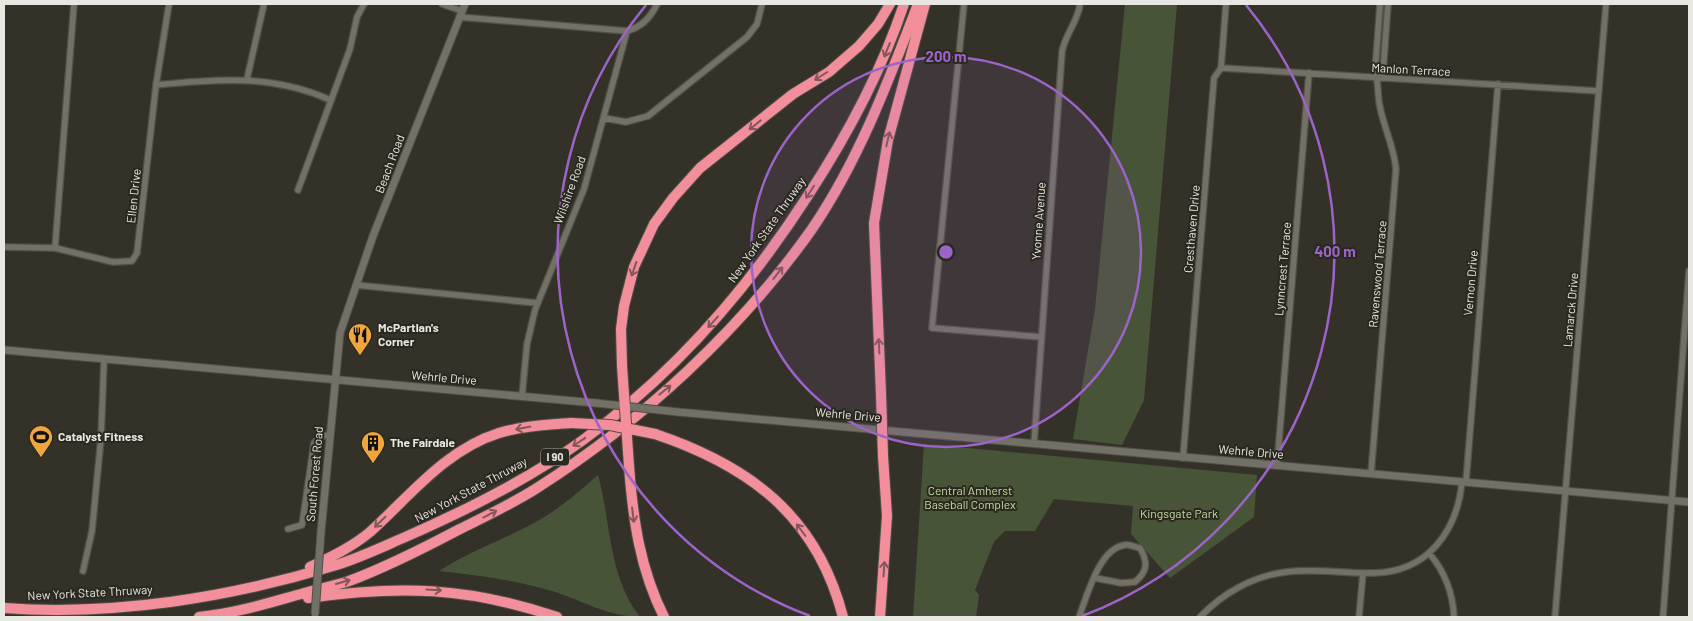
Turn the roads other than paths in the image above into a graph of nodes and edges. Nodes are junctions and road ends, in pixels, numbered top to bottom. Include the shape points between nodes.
1 (74, 4) edge
2 (170, 4) edge
3 (264, 4) edge
4 (364, 4) edge
5 (442, 4) edge
6 (465, 4) edge
7 (657, 4) edge
8 (762, 4) edge
9 (890, 4) edge
10 (904, 4) edge
11 (918, 4) edge
12 (924, 4) edge
13 (964, 4) edge
14 (1080, 4) edge
15 (1226, 4) edge
16 (1380, 4) edge
17 (1388, 4) edge
18 (1606, 4) edge
19 (460, 14) junction
20 (627, 31) junction
21 (1378, 31) junction
22 (1386, 31) junction
23 (1221, 68) junction
24 (1309, 73) junction
25 (1378, 78) junction
26 (247, 79) junction
27 (1498, 84) junction
28 (156, 85) junction
29 (1599, 91) junction
30 (330, 100) junction
31 (604, 118) junction
32 (298, 190) dead end
33 (4, 247) edge
34 (55, 248) junction
35 (1689, 270) edge
36 (356, 285) junction
37 (537, 303) junction
38 (340, 333) joint
39 (1041, 337) junction
40 (4, 350) edge
41 (104, 360) junction
42 (334, 380) junction
43 (522, 396) junction
44 (330, 435) junction
45 (1034, 444) junction
46 (1183, 458) junction
47 (1277, 466) junction
48 (1371, 474) junction
49 (1464, 482) junction
50 (1566, 491) junction
51 (1673, 500) junction
52 (1689, 502) edge
53 (288, 529) dead end
54 (1429, 553) junction
55 (83, 571) dead end
56 (1363, 573) junction
57 (286, 578) junction
58 (1095, 578) junction
59 (262, 605) junction
60 (4, 608) edge
61 (315, 616) edge
62 (199, 617) edge
63 (557, 617) edge
64 (664, 617) edge
65 (843, 617) edge
66 (880, 617) edge
67 (1079, 617) edge
68 (1200, 617) edge
69 (1359, 617) edge
70 (1454, 617) edge
71 (1555, 617) edge
72 (1663, 617) edge

1 - 34 street
2 - 28 street, Ellen Drive
3 - 26 street
4 - 30 street
5 - 19 street
6 - 19 street, Beach Road
7 - 20 street via 640,26
8 - 31 street via 757,24 747,37 648,116 626,122
9 -> 64 highway, bridge via 859,46 829,72 793,94 700,168 654,224 634,267 622,322 633,518 642,562
10 -> 57 highway, New York State Thruway / I 90 via 867,95 824,172 790,223 729,304 700,337 647,387 583,440 461,512 341,564
59 -> 11 highway, I 90 via 348,581 402,560 528,493 605,440 673,384 729,330 812,228 855,156 884,93
66 -> 12 highway, bridge via 887,516 874,223 888,140
13 - 39 street via 932,328
14 - 39 street, Yvonne Avenue via 1077,20 1062,52
15 - 23 street, Cresthaven Drive
16 - 21 street, Ravenswood Terrace
17 - 22 street, Ravenswood Terrace
18 - 29 street, Lamarck Drive
19 - 20 street
19 - 36 street, Beach Road
20 - 31 street, Wilshire Road
21 - 22 street
21 - 25 street, Ravenswood Terrace via 1375,73
22 - 25 street, Ravenswood Terrace via 1383,74
23 - 24 street, Manlon Terrace
23 - 46 street, Cresthaven Drive via 1214,78
24 - 25 street, Manlon Terrace
24 - 47 street, Lynncrest Terrace
25 - 27 street, Manlon Terrace
25 - 48 street, Ravenswood Terrace via 1377,92 1394,148 1396,169
26 - 28 street via 223,78
26 - 30 street via 280,83
27 - 29 street, Manlon Terrace
27 - 49 street, Vernon Drive
28 - 34 street, Ellen Drive via 137,253 132,260 113,262
29 - 50 street, Lamarck Drive
30 - 32 street
31 - 37 street, Wilshire Road via 584,189
33 - 34 street, Ellen Drive
35 - 51 street
36 - 37 street
36 - 38 street, Beach Road
37 - 43 street, Wilshire Road via 527,344
38 - 42 street, South Forest Road
39 - 45 street, Yvonne Avenue
40 - 41 street, Wehrle Drive
41 - 42 street, Wehrle Drive
41 - 55 street via 92,537
42 - 43 street, Wehrle Drive
42 - 44 street, South Forest Road
43 - 45 street, Wehrle Drive, bridge
44 - 53 street via 321,436 314,443 302,525
44 - 61 street, South Forest Road, bridge
45 - 46 street, Wehrle Drive
46 - 47 street, Wehrle Drive
47 - 48 street, Wehrle Drive
48 - 49 street, Wehrle Drive
49 - 50 street, Wehrle Drive
49 - 54 street, Vernon Drive via 1452,524
50 - 51 street, Wehrle Drive
50 - 71 street, Lamarck Drive
51 - 52 street, Wehrle Drive
51 - 72 street
54 - 56 street via 1417,562 1395,570
54 - 70 street via 1449,586
56 - 68 street via 1310,570 1274,574 1234,589
56 - 69 street
57 - 60 highway, New York State Thruway / I 90 via 218,593 120,607
65 -> 57 highway, bridge via 827,571 814,547 778,502 754,480 693,446 610,425 571,423 518,429 470,445 430,473 357,541 335,556
58 - 58 street via 1102,560 1111,549 1126,544 1140,548 1146,560 1144,574 1135,582
58 - 67 street
59 - 62 highway, I 90
59 -> 63 highway via 348,592 448,591 483,596

